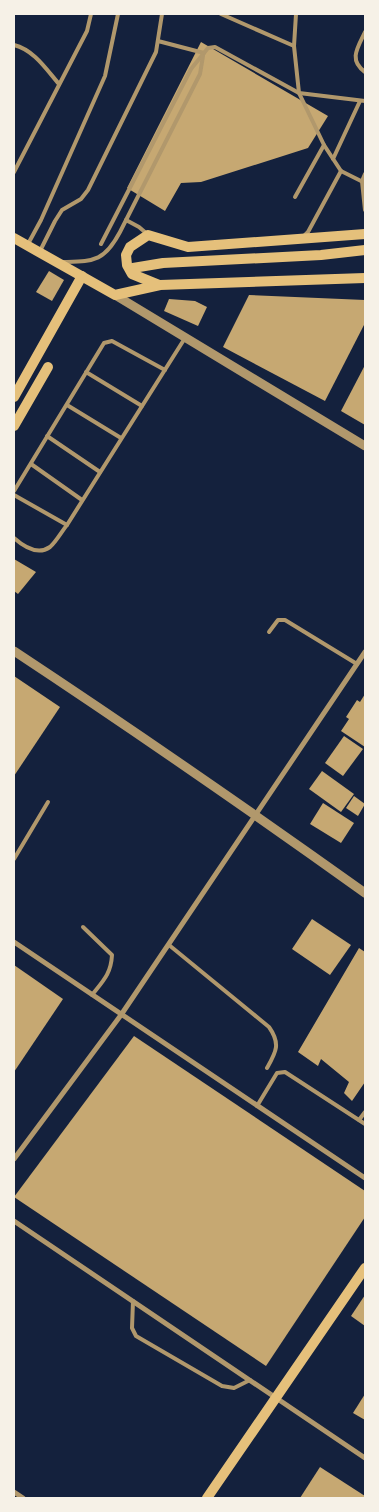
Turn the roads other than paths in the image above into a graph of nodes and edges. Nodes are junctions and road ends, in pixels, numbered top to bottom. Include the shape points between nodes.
1 (91, 14) edge
2 (118, 14) edge
3 (162, 14) edge
4 (221, 14) edge
5 (296, 14) edge
6 (365, 32) edge
7 (158, 41) junction
8 (14, 45) edge
9 (294, 46) junction
10 (204, 54) junction
11 (365, 72) edge
12 (59, 84) junction
13 (298, 94) junction
14 (363, 101) edge
15 (324, 145) junction
16 (333, 159) junction
17 (341, 171) junction
18 (14, 172) edge
19 (365, 174) edge
20 (363, 182) edge
21 (295, 197) dead end
22 (365, 210) edge
23 (126, 220) junction
24 (365, 234) edge
25 (148, 235) junction
26 (14, 238) edge
27 (301, 238) junction
28 (101, 244) dead end
29 (27, 246) junction
30 (365, 250) edge
31 (39, 252) junction
32 (56, 262) junction
33 (133, 268) dead end
34 (82, 276) junction
35 (365, 278) edge
36 (160, 285) junction
37 (115, 295) junction
38 (185, 338) junction
39 (48, 367) dead end
40 (164, 370) junction
41 (86, 372) junction
42 (14, 397) edge
43 (67, 405) junction
44 (142, 406) junction
45 (14, 426) edge
46 (48, 436) junction
47 (121, 438) junction
48 (365, 446) edge
49 (30, 464) junction
50 (100, 472) junction
51 (14, 493) edge
52 (82, 500) junction
53 (67, 524) junction
54 (14, 538) edge
55 (269, 632) dead end
56 (14, 651) edge
57 (365, 652) edge
58 (358, 664) junction
59 (48, 802) dead end
60 (256, 815) junction
61 (14, 859) edge
62 (365, 893) edge
63 (83, 926) dead end
64 (14, 942) edge
65 (169, 945) junction
66 (92, 995) junction
67 (121, 1015) junction
68 (267, 1068) dead end
69 (256, 1106) junction
70 (365, 1112) edge
71 (359, 1120) junction
72 (365, 1124) edge
73 (14, 1159) edge
74 (365, 1178) edge
75 (14, 1220) edge
76 (365, 1268) edge
77 (133, 1300) junction
78 (250, 1380) junction
79 (276, 1397) junction
80 (365, 1458) edge
81 (14, 1492) edge
82 (23, 1498) edge
83 (207, 1498) edge

1 - 12 lane via 87,31
2 - 29 lane via 105,76
3 - 7 lane
4 - 9 lane
5 - 9 lane
6 - 11 lane via 355,57
7 - 10 lane
7 - 31 lane via 156,52 88,190 81,199 62,210
8 - 12 lane via 35,56
9 - 13 lane
10 - 13 lane via 208,48 215,47
10 - 23 lane via 200,74
10 - 28 lane via 191,69
12 - 18 lane
13 - 14 lane
13 - 15 lane
14 - 16 lane
15 - 16 lane
15 - 21 lane
16 - 17 lane
17 - 20 lane
17 - 27 lane via 308,232
19 - 20 lane
20 - 22 lane
23 - 25 lane
23 - 32 lane via 110,250 102,256 89,262
24 - 27 main road
25 - 27 main road via 188,246
25 - 36 main road via 130,247 126,254 127,265 132,274
26 - 29 main road
29 - 31 main road
30 - 33 main road via 163,263
31 - 32 main road
32 - 34 main road
34 - 37 main road
34 - 42 main road
35 - 36 main road
36 - 37 main road
37 - 38 street
38 - 40 lane
38 - 48 street
39 - 45 main road
40 - 41 lane via 112,340 104,343
40 - 44 lane
41 - 43 lane
41 - 44 lane
43 - 46 lane
43 - 47 lane
44 - 47 lane
46 - 49 lane
46 - 50 lane
47 - 50 lane
49 - 51 lane
49 - 52 lane
50 - 52 lane
51 - 53 lane
52 - 53 lane
53 - 54 lane via 49,548 26,548
55 - 58 lane via 278,620 285,620
56 - 60 street
57 - 58 street
58 - 60 street
59 - 61 lane
60 - 62 street
60 - 65 street
63 - 66 lane via 112,955 109,971
64 - 66 street
65 - 67 street
65 - 68 lane via 269,1027 277,1046
66 - 67 street
67 - 69 street
67 - 73 street
69 - 71 lane via 277,1073 285,1072
69 - 74 street
70 - 71 lane
71 - 72 lane
75 - 77 street
76 - 79 main road
77 - 78 street
77 - 78 lane via 132,1328 136,1336 222,1386 234,1388
78 - 79 street
79 - 80 street
79 - 83 main road
81 - 82 street

